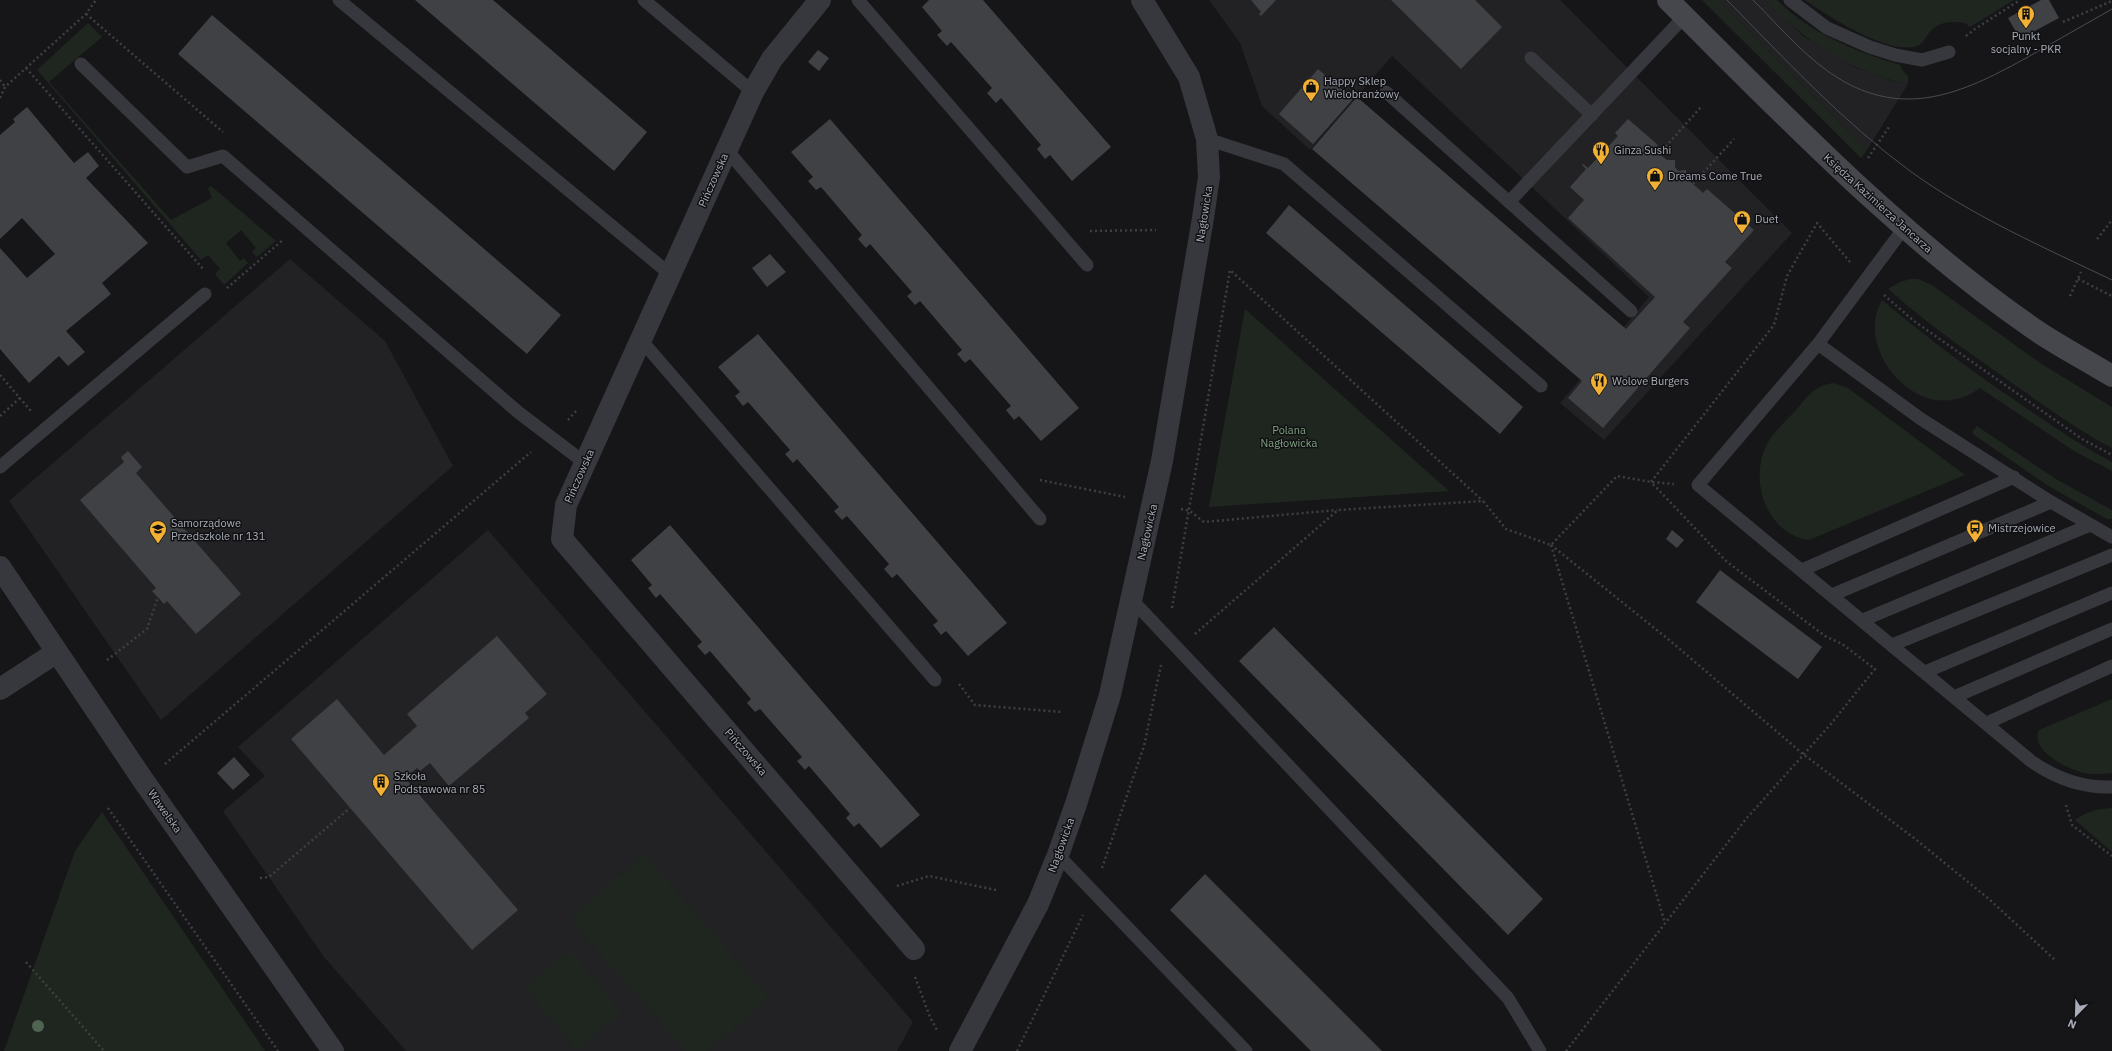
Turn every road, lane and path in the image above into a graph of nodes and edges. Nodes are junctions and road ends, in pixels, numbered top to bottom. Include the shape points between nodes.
1 (96, 0) edge
2 (339, 0) edge
3 (644, 0) edge
4 (820, 0) edge
5 (858, 0) edge
6 (1142, 0) edge
7 (1668, 0) edge
8 (1790, 0) edge
9 (2112, 1) edge
10 (1685, 16) junction
11 (2063, 22) dead end
12 (1949, 52) dead end
13 (1531, 58) dead end
14 (81, 64) dead end
15 (26, 68) junction
16 (0, 80) edge
17 (5, 87) junction
18 (753, 92) junction
19 (1386, 92) dead end
20 (0, 98) edge
21 (1701, 107) dead end
22 (1592, 115) junction
23 (1888, 127) dead end
24 (1208, 139) junction
25 (1734, 139) dead end
26 (727, 150) junction
27 (1659, 154) dead end
28 (1866, 162) dead end
29 (1693, 184) dead end
30 (1509, 202) junction
31 (2112, 220) edge
32 (299, 222) junction
33 (1904, 228) junction
34 (2097, 239) dead end
35 (1087, 265) dead end
36 (2082, 272) dead end
37 (207, 274) dead end
38 (671, 275) junction
39 (1866, 279) junction
40 (2078, 279) junction
41 (205, 294) joint
42 (2070, 296) dead end
43 (2112, 296) edge
44 (1631, 312) dead end
45 (641, 340) junction
46 (1818, 344) junction
47 (0, 374) edge
48 (2112, 376) edge
49 (1541, 386) dead end
50 (20, 398) junction
51 (0, 416) edge
52 (47, 429) junction
53 (550, 436) junction
54 (2112, 455) edge
55 (585, 463) junction
56 (0, 467) edge
57 (1036, 475) dead end
58 (2014, 477) junction
59 (1651, 482) junction
60 (1698, 485) junction
61 (1483, 501) junction
62 (2051, 502) junction
63 (1153, 504) junction
64 (1338, 510) junction
65 (1190, 511) junction
66 (1040, 519) dead end
67 (2090, 525) junction
68 (2112, 537) edge
69 (1551, 545) junction
70 (2112, 555) edge
71 (0, 567) edge
72 (1802, 570) junction
73 (2112, 593) edge
74 (1832, 595) junction
75 (158, 597) dead end
76 (1132, 600) junction
77 (1863, 620) junction
78 (2112, 629) edge
79 (1166, 636) junction
80 (1892, 645) junction
81 (1178, 649) junction
82 (57, 652) junction
83 (107, 660) dead end
84 (2112, 666) edge
85 (1924, 672) junction
86 (935, 680) dead end
87 (0, 689) edge
88 (1954, 697) junction
89 (1988, 723) junction
90 (1803, 754) junction
91 (160, 768) dead end
92 (2059, 777) junction
93 (2112, 787) edge
94 (108, 808) dead end
95 (350, 808) dead end
96 (1058, 855) junction
97 (2112, 856) edge
98 (260, 878) dead end
99 (1094, 892) junction
100 (1665, 923) junction
101 (914, 949) joint
102 (2055, 960) dead end
103 (26, 962) dead end
104 (939, 1034) dead end
105 (104, 1051) edge
106 (278, 1051) edge
107 (333, 1051) edge
108 (960, 1051) edge
109 (1017, 1051) edge
110 (1246, 1051) edge
111 (1540, 1051) edge
112 (1566, 1051) edge

1 - 15 path via 86,14
2 - 38 lane
3 - 18 lane
4 - 18 street, Pińczowska via 772,59
5 - 35 lane
6 - 24 street, Nagłowicka via 1189,77
7 - 10 street, Księdza Kazimierza Jancarza
8 - 12 lane via 1827,28 1870,48 1922,60
9 - 11 path
10 - 22 lane
10 - 33 street, Księdza Kazimierza Jancarza via 1793,126
13 - 22 lane
14 - 32 lane via 187,167 223,156
15 - 17 path
15 - 37 path
16 - 17 path
17 - 20 path
18 - 26 street, Pińczowska
19 - 30 lane
21 - 27 path
22 - 30 lane
23 - 28 path
24 - 49 lane via 1284,164
24 - 63 street, Nagłowicka via 1209,177 1203,218
25 - 29 path
26 - 38 street, Pińczowska
26 - 66 lane
30 - 44 lane
31 - 34 path
32 - 41 path via 278,245 211,301
32 - 53 lane via 518,412
33 - 39 lane
33 - 48 street, Księdza Kazimierza Jancarza via 1974,285 2034,328
36 - 40 path
38 - 45 street, Pińczowska
39 - 46 lane
39 - 54 path via 1921,326 2082,439
39 - 59 path via 1817,223 1787,276 1774,325
40 - 42 path
40 - 43 path
41 - 52 lane
45 - 55 street, Pińczowska
45 - 86 lane
46 - 58 lane via 1921,419
46 - 60 lane
47 - 50 path
50 - 51 path
50 - 52 path
52 - 56 lane
53 - 55 lane
53 - 91 path
55 - 101 street, Pińczowska via 566,505 562,538
57 - 63 path via 1040,481
58 - 62 lane
58 - 72 lane
59 - 60 path
59 - 69 path via 1618,476
59 - 90 path via 1726,561 1825,636 1842,644 1875,669
60 - 72 lane
61 - 64 path
61 - 65 path via 1230,270
61 - 69 path via 1506,529
62 - 67 lane
62 - 74 lane
63 - 65 path
63 - 76 street, Nagłowicka
64 - 65 path via 1204,522
64 - 81 path
65 - 79 path
67 - 68 lane
67 - 77 lane
69 - 90 path via 1668,639
69 - 100 path
70 - 80 lane
71 - 82 street, Wawelska
72 - 74 lane
73 - 85 lane
74 - 77 lane
75 - 83 path via 147,629
76 - 79 lane
76 - 96 street, Nagłowicka via 1110,695
77 - 80 lane
78 - 88 lane
79 - 81 lane
80 - 85 lane
81 - 99 path via 1162,662 1144,746
81 - 111 lane via 1508,998
82 - 87 street
82 - 107 street, Wawelska via 143,780
84 - 89 lane
85 - 88 lane
88 - 89 lane
89 - 92 lane via 2044,770
90 - 100 path via 1746,819
90 - 102 path via 1914,838
92 - 93 lane via 2084,785
92 - 97 path via 2072,825
94 - 106 path
95 - 98 path via 269,877
96 - 99 lane
96 - 108 street, Nagłowicka via 1038,904
99 - 109 path
99 - 110 lane
100 - 112 path
101 - 104 path via 909,961 930,1018
103 - 105 path

